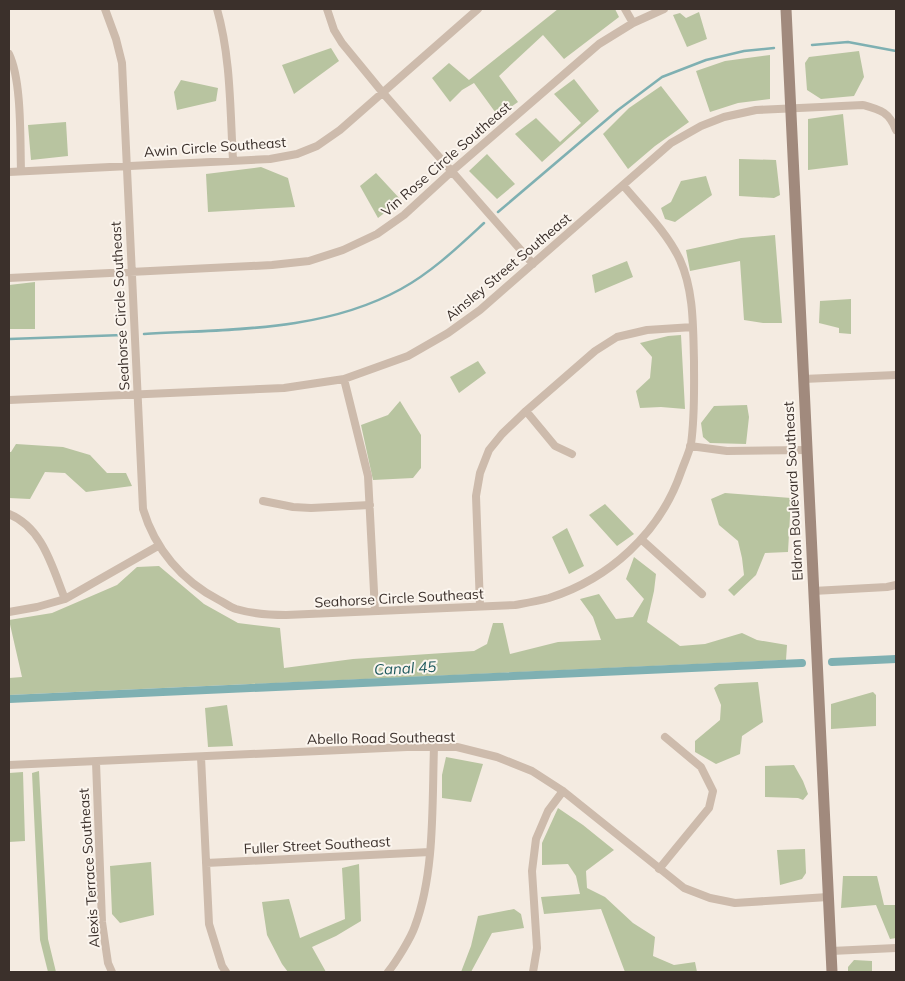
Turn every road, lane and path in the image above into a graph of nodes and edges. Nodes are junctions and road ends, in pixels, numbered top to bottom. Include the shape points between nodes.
1 (104, 9) edge
2 (217, 9) edge
3 (327, 9) edge
4 (465, 9) edge
5 (478, 9) edge
6 (625, 9) edge
7 (664, 9) edge
8 (786, 9) edge
9 (471, 15) junction
10 (633, 23) junction
11 (9, 54) edge
12 (383, 93) junction
13 (790, 109) junction
14 (896, 130) edge
15 (233, 160) junction
16 (126, 165) junction
17 (21, 171) junction
18 (452, 171) junction
19 (9, 172) edge
20 (623, 185) junction
21 (533, 264) junction
22 (131, 271) junction
23 (9, 278) edge
24 (693, 327) junction
25 (896, 376) edge
26 (344, 379) junction
27 (803, 380) junction
28 (137, 394) junction
29 (9, 400) edge
30 (526, 411) junction
31 (690, 446) junction
32 (807, 450) junction
33 (572, 454) dead end
34 (263, 501) dead end
35 (370, 505) junction
36 (9, 514) edge
37 (642, 540) junction
38 (158, 546) junction
39 (896, 586) edge
40 (813, 591) junction
41 (702, 594) dead end
42 (65, 599) junction
43 (480, 606) junction
44 (375, 611) junction
45 (9, 612) edge
46 (666, 737) dead end
47 (434, 747) junction
48 (201, 757) junction
49 (96, 762) junction
50 (9, 765) edge
51 (563, 791) junction
52 (430, 852) junction
53 (206, 862) junction
54 (659, 869) junction
55 (828, 897) junction
56 (896, 948) edge
57 (831, 952) junction
58 (112, 972) edge
59 (226, 972) edge
60 (388, 972) edge
61 (533, 972) edge
62 (832, 972) edge

1 - 16 street via 122,64
2 - 15 street via 227,58
3 - 12 street via 342,43
4 - 9 street
5 - 9 street, Awin Circle Southeast
6 - 10 street
7 - 10 street, Vin Rose Circle Southeast
8 - 13 street, Eldron Boulevard Southeast
9 - 12 street, Awin Circle Southeast
10 - 18 street, Vin Rose Circle Southeast via 599,44
11 - 17 street via 17,82
12 - 15 street, Awin Circle Southeast via 317,146 270,159
12 - 18 street
13 - 14 street, Ainsley Street Southeast via 864,105 880,110 892,119
13 - 20 street, Ainsley Street Southeast via 756,110 701,126 671,144
13 - 27 street, Eldron Boulevard Southeast
15 - 16 street, Awin Circle Southeast
16 - 17 street, Awin Circle Southeast
16 - 22 street, Seahorse Circle Southeast
17 - 19 street, Awin Circle Southeast
18 - 21 street
18 - 22 street, Vin Rose Circle Southeast via 404,215 377,234 309,261
20 - 21 street, Ainsley Street Southeast
20 - 24 street, Seahorse Circle Southeast via 680,259
21 - 26 street, Ainsley Street Southeast via 448,333 408,356
22 - 23 street, Vin Rose Circle Southeast
22 - 28 street, Seahorse Circle Southeast
24 - 30 street via 647,330 618,337 595,350
24 - 31 street, Seahorse Circle Southeast via 695,415
25 - 27 street
26 - 28 street, Ainsley Street Southeast via 284,388
26 - 35 street via 368,476
27 - 32 street, Eldron Boulevard Southeast
28 - 29 street, Ainsley Street Southeast
28 - 38 street, Seahorse Circle Southeast via 142,508
30 - 33 street via 555,446
30 - 43 street via 489,450 480,473 476,496
31 - 32 street via 727,451
31 - 37 street, Seahorse Circle Southeast via 670,498
32 - 40 street, Eldron Boulevard Southeast
34 - 35 street via 311,508
35 - 44 street
36 - 42 street via 33,530
37 - 41 street
37 - 43 street, Seahorse Circle Southeast via 599,575 575,588 515,605
38 - 42 street
38 - 44 street, Seahorse Circle Southeast via 201,591 235,609 260,615
39 - 40 street
40 - 55 street, Eldron Boulevard Southeast
42 - 45 street
43 - 44 street, Seahorse Circle Southeast
46 - 54 street via 702,767 712,791 709,808
47 - 48 street, Abello Road Southeast
47 - 51 street, Abello Road Southeast via 457,747 497,757 532,771
47 - 52 street
48 - 49 street, Abello Road Southeast
48 - 53 street
49 - 50 street, Abello Road Southeast
49 - 58 street, Alexis Terrace Southeast via 102,922
51 - 54 street, Abello Road Southeast
51 - 61 street via 548,810 536,839 532,871 537,948
52 - 53 street, Fuller Street Southeast
52 - 60 street via 427,884 415,927
53 - 59 street via 209,924
54 - 55 street, Abello Road Southeast via 684,888 735,903
55 - 57 street, Eldron Boulevard Southeast
56 - 57 street
57 - 62 street, Eldron Boulevard Southeast

